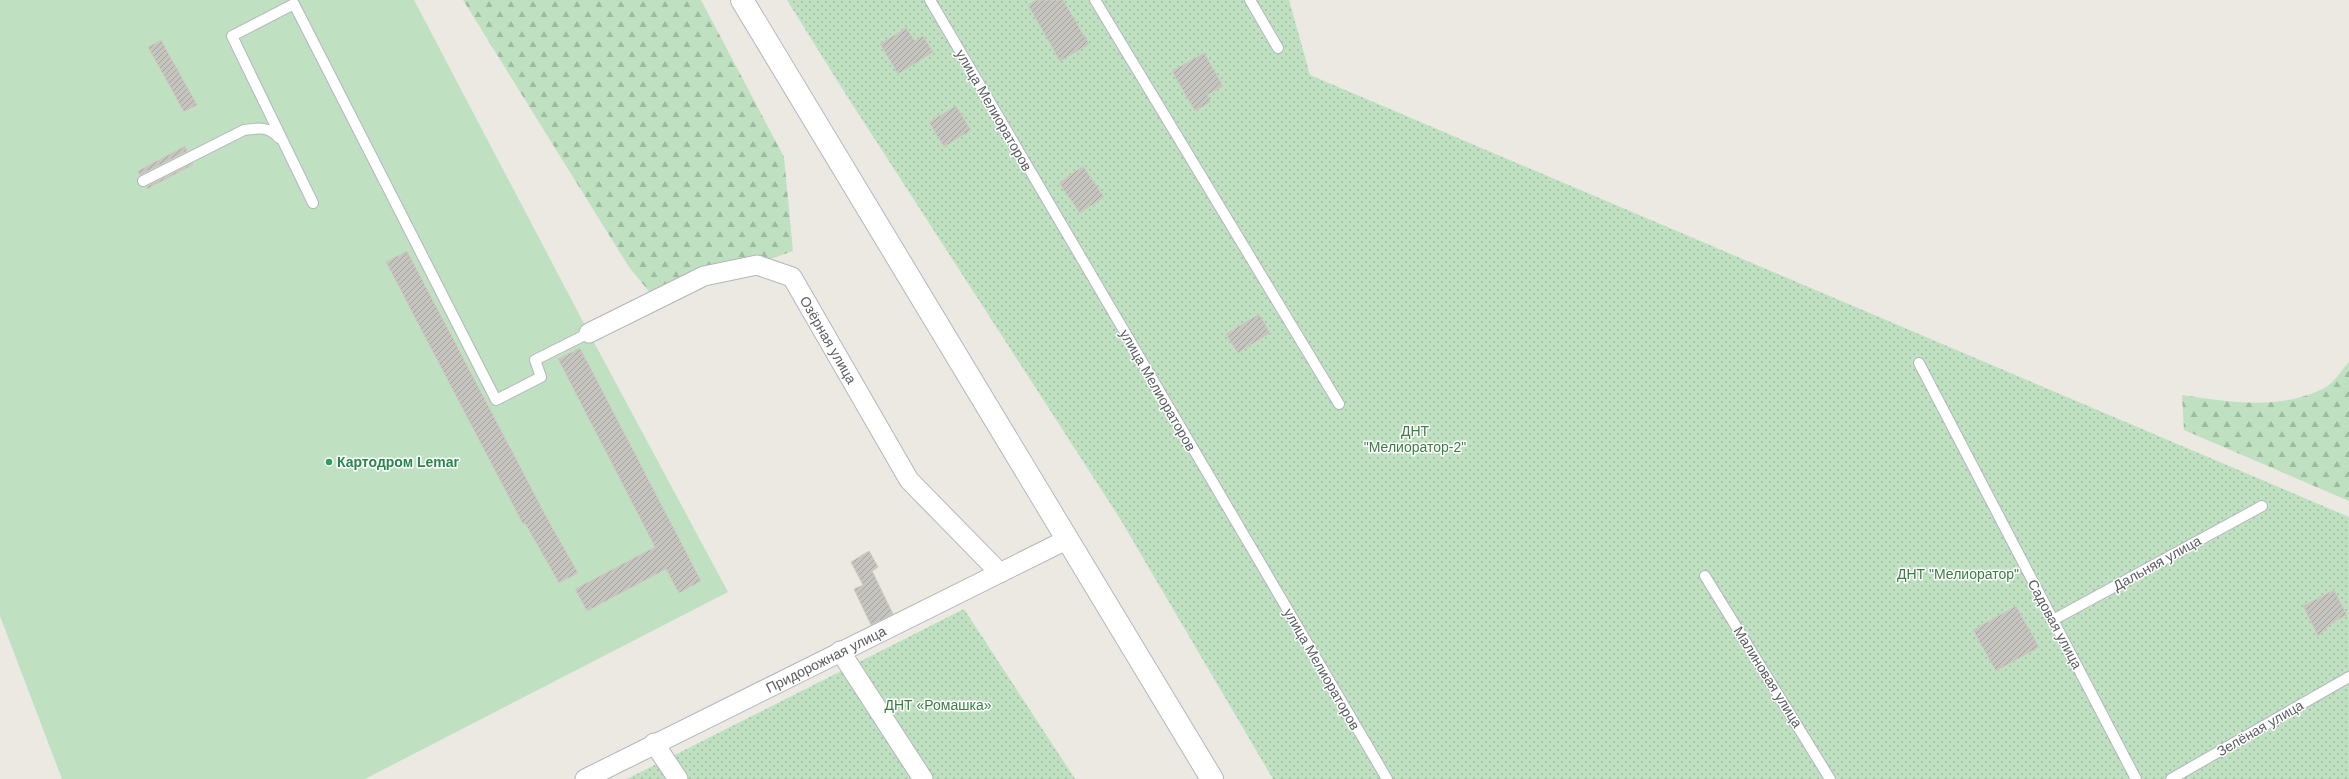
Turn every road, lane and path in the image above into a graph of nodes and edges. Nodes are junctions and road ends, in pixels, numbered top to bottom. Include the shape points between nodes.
1 (742, 0) edge
2 (930, 0) edge
3 (1095, 0) edge
4 (1250, 0) edge
5 (1278, 48) dead end
6 (284, 144) junction
7 (143, 181) dead end
8 (313, 203) dead end
9 (589, 333) joint
10 (1919, 364) dead end
11 (1339, 404) dead end
12 (2262, 506) dead end
13 (1066, 540) junction
14 (1000, 573) junction
15 (1705, 576) dead end
16 (2053, 620) junction
17 (840, 651) junction
18 (2349, 677) edge
19 (654, 743) junction
20 (585, 779) edge
21 (678, 779) edge
22 (923, 779) edge
23 (1212, 779) edge
24 (1387, 779) edge
25 (1830, 779) edge
26 (2136, 779) edge
27 (2171, 779) edge

1 - 13 main road
2 - 24 lane, улица Мелиораторов
3 - 11 lane
4 - 5 lane
6 - 7 lane via 272,130 260,127 244,130
6 - 8 lane
6 - 9 lane via 232,36 294,4 496,400 541,377 535,360
9 - 14 street, Озёрная улица via 704,276 757,265 792,277 909,480
10 - 16 lane, Садовая улица
12 - 16 lane, Дальняя улица
13 - 14 street, Придорожная улица
13 - 23 main road
14 - 17 street, Придорожная улица
15 - 25 lane, Малиновая улица
16 - 26 lane, Садовая улица
17 - 19 street, Придорожная улица
17 - 22 street
18 - 27 lane, Зелёная улица
19 - 20 street, Придорожная улица
19 - 21 street

